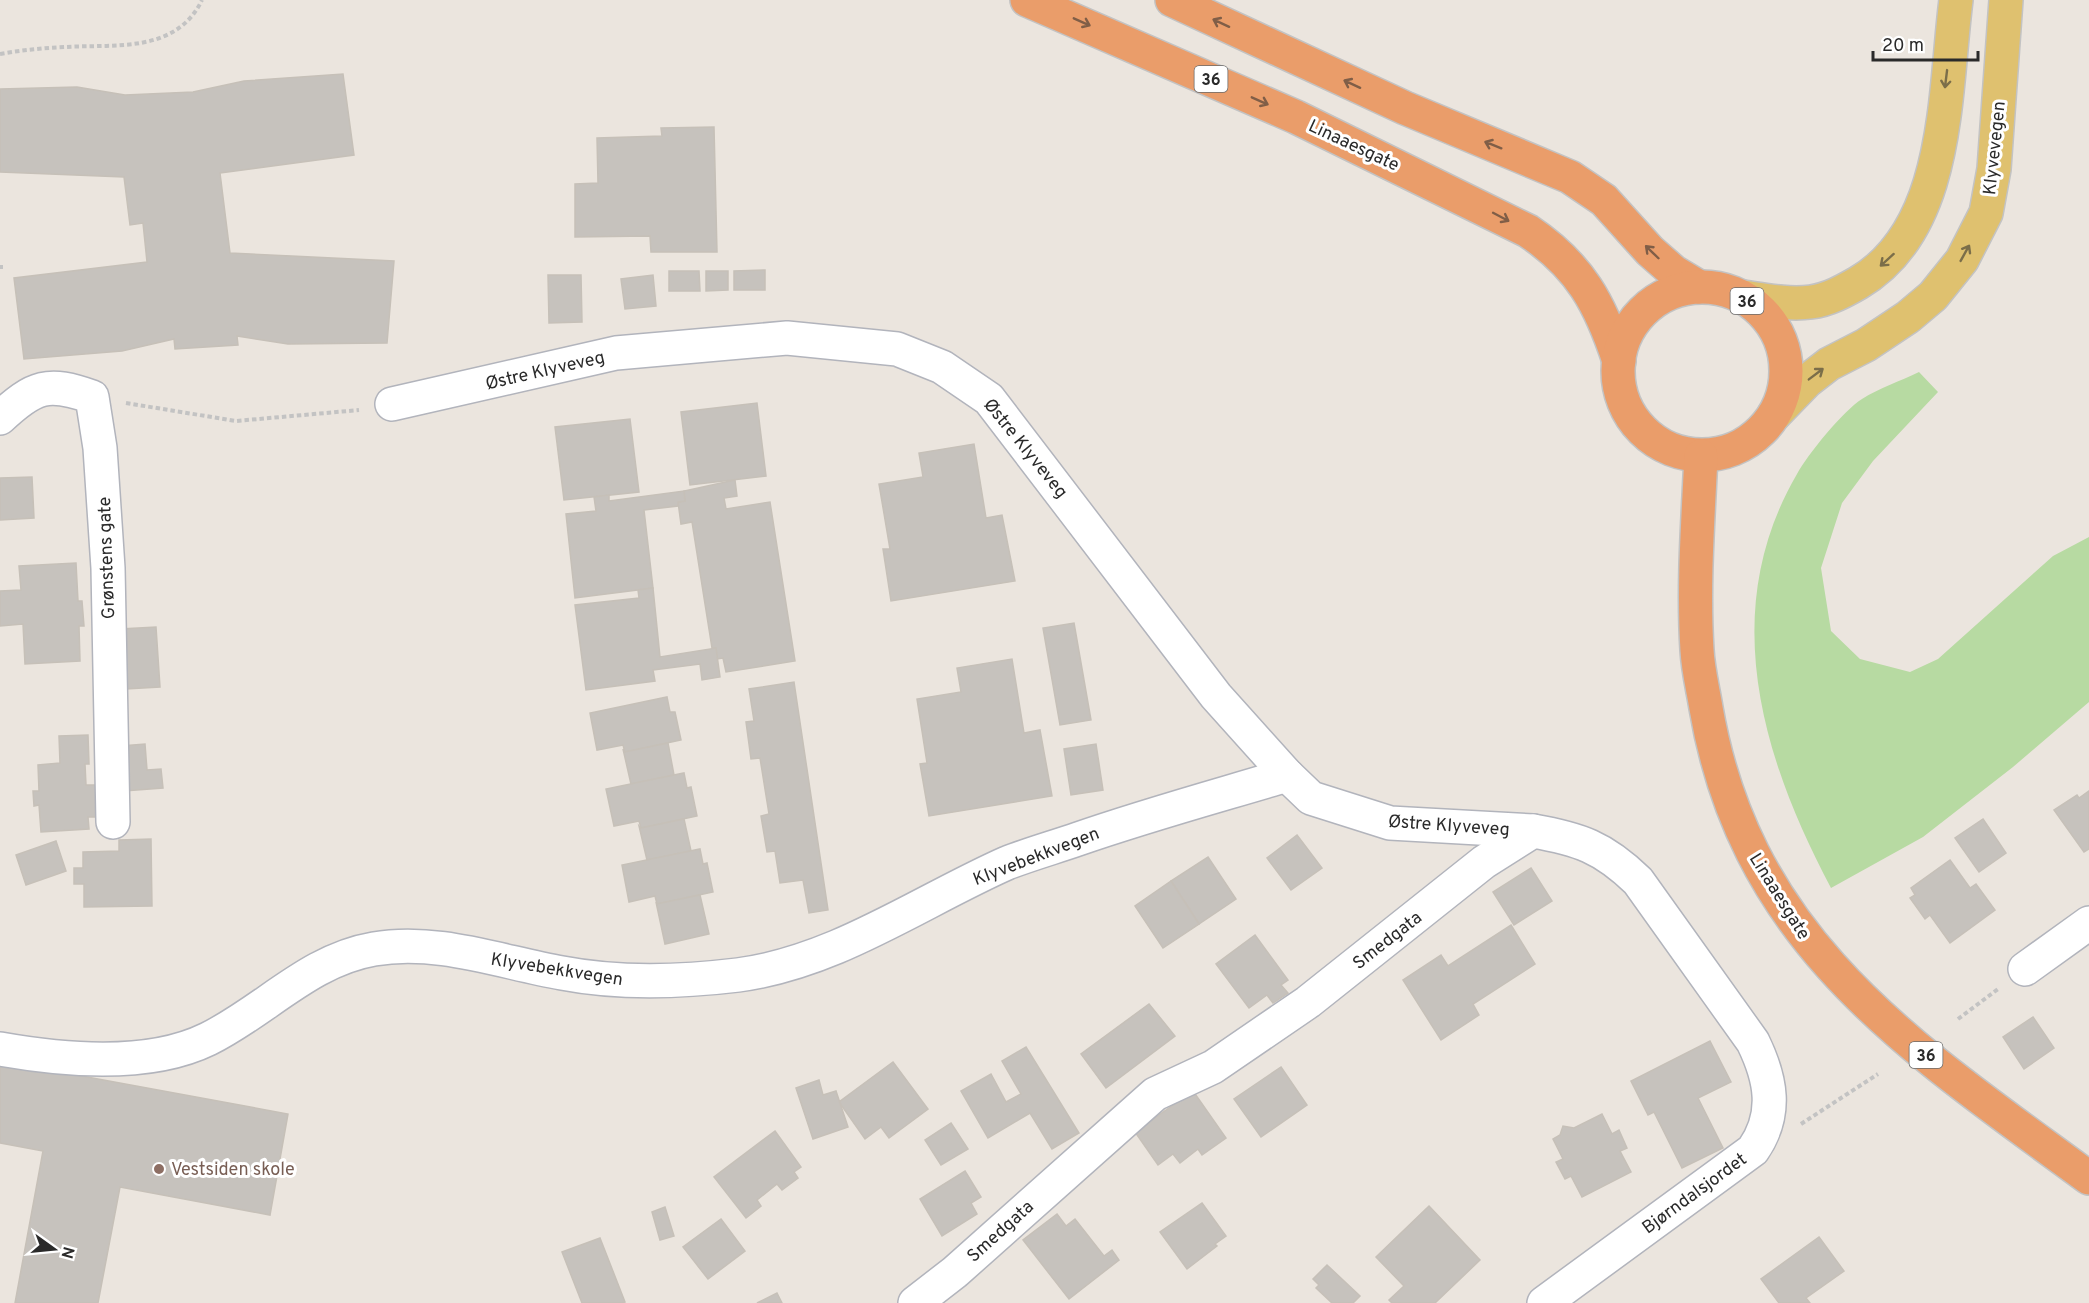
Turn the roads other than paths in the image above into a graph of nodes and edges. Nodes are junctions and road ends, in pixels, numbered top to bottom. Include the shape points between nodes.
1 (1028, 0) edge
2 (1172, 0) edge
3 (1956, 0) edge
4 (2006, 0) edge
5 (1699, 287) junction
6 (1743, 297) junction
7 (1619, 361) junction
8 (392, 404) road end
9 (1774, 415) junction
10 (0, 418) edge
11 (1701, 456) junction
12 (1287, 775) junction
13 (113, 822) dead end
14 (1533, 831) junction
15 (2089, 923) edge
16 (2025, 969) road end
17 (0, 1049) edge
18 (2089, 1178) edge
19 (915, 1303) edge
20 (1544, 1303) edge

1 -> 7 highway, Linaaesgate / 36 via 1296,117 1528,231 1551,246 1584,283 1598,306
5 -> 2 highway, Linaaesgate / 36 via 1650,252 1604,200 1570,177 1396,104
3 -> 6 main road via 1938,153 1927,195 1913,228 1896,253 1860,282 1812,302
9 -> 4 main road, Klyvevegen via 1822,370 1908,317 1933,296 1962,260 1986,213 1994,169
5 - 6 highway, Linaaesgate / 36
5 - 7 highway, Linaaesgate / 36 via 1676,291 1654,302 1637,318 1625,338
6 - 9 highway, Linaaesgate / 36 via 1764,314 1779,336 1786,362 1784,390
7 - 11 highway, Linaaesgate / 36 via 1619,385 1626,407 1639,427 1656,442 1678,452
8 - 12 street, Østre Klyveveg via 616,353 787,338 897,349 942,367 989,399 1216,696
9 - 11 highway, Linaaesgate / 36 via 1743,445
10 - 13 street, Grønstens gate via 19,400 41,389 65,387 92,397 100,448 108,568
11 - 18 highway, Linaaesgate / 36 via 1696,652 1713,748 1733,810 1761,872 1801,933 1838,976 1893,1028
12 - 14 street, Østre Klyveveg via 1311,798 1390,823
12 - 17 street, Klyvebekkvegen via 1132,820 1011,862 804,960 741,975 620,981 410,945 371,949 332,960 206,1040 166,1053 46,1058
14 - 19 street, Smedgata via 1484,862 1308,1002 1213,1067 1155,1094
14 - 20 street, Bjørndalsjordet via 1594,846 1638,881 1753,1042 1770,1087 1764,1135 1753,1150
15 - 16 street

